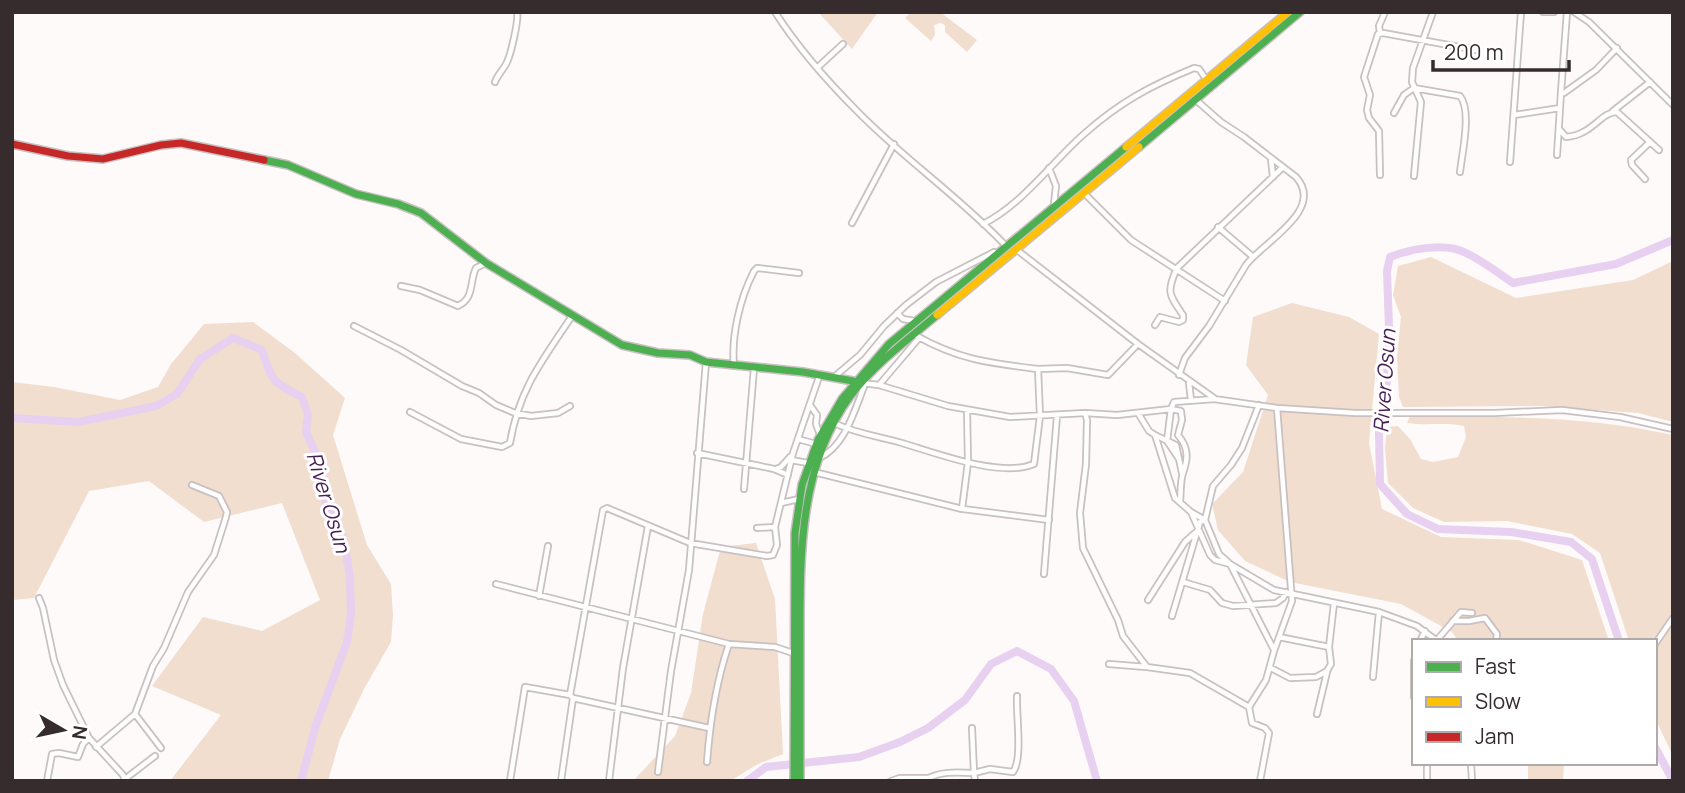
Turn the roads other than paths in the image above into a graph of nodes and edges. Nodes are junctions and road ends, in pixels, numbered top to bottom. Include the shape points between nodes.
1 (517, 12) edge
2 (775, 12) edge
3 (1287, 12) edge
4 (1300, 12) edge
5 (1385, 12) edge
6 (1433, 12) edge
7 (1521, 12) edge
8 (1544, 12) edge
9 (1554, 12) edge
10 (1567, 12) edge
11 (1574, 12) edge
12 (1380, 33) junction
13 (1422, 40) junction
14 (843, 44) dead end
15 (1617, 48) junction
16 (1476, 50) dead end
17 (818, 67) junction
18 (1207, 80) junction
19 (495, 82) dead end
20 (1650, 82) junction
21 (1414, 88) junction
22 (1560, 92) junction
23 (1196, 99) junction
24 (1673, 105) edge
25 (1560, 108) junction
26 (1613, 111) junction
27 (1394, 113) dead end
28 (1514, 115) junction
29 (1559, 129) junction
30 (1650, 142) junction
31 (12, 144) edge
32 (894, 144) junction
33 (1659, 150) dead end
34 (1556, 155) dead end
35 (1270, 158) junction
36 (1510, 162) dead end
37 (1049, 168) junction
38 (1282, 168) junction
39 (1460, 172) dead end
40 (1380, 176) dead end
41 (1414, 176) dead end
42 (1273, 177) junction
43 (1645, 179) dead end
44 (1084, 193) junction
45 (1050, 211) junction
46 (852, 223) dead end
47 (983, 223) junction
48 (1218, 227) junction
49 (1009, 247) junction
50 (1253, 256) junction
51 (486, 263) junction
52 (1177, 268) junction
53 (799, 273) dead end
54 (401, 286) dead end
55 (1225, 301) junction
56 (897, 313) junction
57 (572, 316) junction
58 (916, 321) junction
59 (1155, 325) dead end
60 (354, 326) dead end
61 (916, 336) junction
62 (1138, 344) junction
63 (706, 362) junction
64 (734, 366) junction
65 (754, 368) junction
66 (1038, 369) junction
67 (820, 374) junction
68 (1179, 375) junction
69 (834, 376) junction
70 (1189, 382) junction
71 (860, 383) junction
72 (879, 385) junction
73 (1214, 399) junction
74 (1191, 400) junction
75 (810, 405) junction
76 (1259, 405) junction
77 (570, 406) dead end
78 (1277, 408) junction
79 (1171, 409) junction
80 (967, 410) junction
81 (410, 412) dead end
82 (515, 413) junction
83 (1085, 413) junction
84 (1138, 413) junction
85 (817, 415) junction
86 (1040, 416) junction
87 (1057, 416) junction
88 (831, 422) junction
89 (846, 429) junction
90 (1673, 429) edge
91 (1154, 435) junction
92 (1178, 435) junction
93 (820, 436) junction
94 (798, 439) junction
95 (1167, 441) junction
96 (816, 444) junction
97 (1176, 445) junction
98 (697, 453) junction
99 (793, 453) junction
100 (817, 458) junction
101 (1180, 459) junction
102 (792, 460) junction
103 (968, 462) junction
104 (746, 463) junction
105 (808, 463) junction
106 (774, 469) junction
107 (813, 472) junction
108 (1182, 474) junction
109 (788, 475) junction
110 (192, 485) dead end
111 (744, 489) dead end
112 (799, 499) junction
113 (780, 503) junction
114 (1180, 503) junction
115 (962, 509) junction
116 (1191, 512) junction
117 (1049, 520) junction
118 (1206, 520) junction
119 (648, 526) junction
120 (775, 527) junction
121 (757, 528) dead end
122 (1197, 530) junction
123 (1209, 530) junction
124 (1205, 541) junction
125 (690, 543) junction
126 (548, 546) dead end
127 (1230, 564) junction
128 (1044, 574) dead end
129 (1183, 582) junction
130 (496, 584) dead end
131 (1288, 592) junction
132 (539, 596) junction
133 (39, 598) dead end
134 (1148, 600) dead end
135 (1334, 603) junction
136 (1249, 604) junction
137 (1343, 604) junction
138 (587, 606) junction
139 (1379, 612) junction
140 (1334, 613) junction
141 (1472, 613) dead end
142 (1172, 616) dead end
143 (632, 618) junction
144 (1673, 618) edge
145 (1453, 621) junction
146 (679, 631) junction
147 (1424, 631) junction
148 (1279, 637) junction
149 (1421, 639) edge
150 (1436, 639) edge
151 (1438, 639) edge
152 (1496, 639) edge
153 (1657, 641) edge
154 (729, 644) junction
155 (1329, 646) junction
156 (1274, 651) junction
157 (793, 653) junction
158 (1109, 664) dead end
159 (1147, 667) junction
160 (1271, 668) junction
161 (1327, 671) junction
162 (1373, 677) dead end
163 (1017, 696) dead end
164 (571, 697) junction
165 (1250, 707) junction
166 (618, 708) junction
167 (135, 714) junction
168 (1317, 714) dead end
169 (663, 718) junction
170 (796, 724) junction
171 (709, 728) junction
172 (972, 728) dead end
173 (89, 738) junction
174 (96, 747) junction
175 (161, 748) dead end
176 (155, 756) dead end
177 (706, 762) dead end
178 (1427, 767) dead end
179 (658, 772) dead end
180 (974, 773) junction
181 (925, 779) edge
182 (125, 780) edge
183 (47, 781) edge
184 (510, 781) edge
185 (561, 781) edge
186 (609, 781) edge
187 (794, 781) edge
188 (800, 781) edge
189 (891, 781) edge
190 (975, 781) edge
191 (1260, 781) edge
192 (1427, 781) edge

1 - 19 street via 508,61
2 - 17 street
3 - 18 main road
4 - 23 main road
5 - 12 street
6 - 13 street
7 - 28 street
8 - 9 street
10 - 22 street
11 - 15 street
12 - 13 street
12 - 40 street via 1364,77 1370,95 1369,118 1379,131
13 - 16 street
13 - 21 street via 1413,68
14 - 17 street
15 - 20 street
15 - 22 street via 1596,69
17 - 32 street
18 - 37 street via 1194,68 1137,93
18 - 45 main road
20 - 24 street
20 - 26 street
21 - 27 street
21 - 39 street via 1464,99
21 - 41 street via 1421,102
22 - 25 street
23 - 35 street
23 - 44 main road
25 - 28 street
25 - 29 street
26 - 29 street via 1585,134 1566,137
26 - 30 street
28 - 36 street
29 - 34 street
30 - 33 street
30 - 43 street via 1631,160
31 - 51 main road via 62,156 101,159 181,143 279,163 356,194 421,213
32 - 46 street
32 - 47 street
35 - 38 street
35 - 42 street
37 - 45 street via 1056,186
37 - 47 street via 1018,199
38 - 42 street
38 - 50 street via 1301,183 1303,203 1289,225
42 - 48 street
44 - 49 main road
44 - 52 street via 1131,240
45 - 49 main road
47 - 49 street
48 - 50 street
48 - 52 street
49 - 56 street via 936,282
49 - 58 main road
49 - 61 main road
49 - 62 street
50 - 55 street
51 - 54 street via 476,268 467,300 458,306
51 - 57 main road
52 - 55 street
52 - 59 street via 1170,293 1183,320 1160,317
53 - 64 street via 754,271 741,304
55 - 68 street via 1185,358
56 - 58 street
56 - 69 street via 860,355
57 - 63 main road via 622,345 690,355
57 - 82 street via 528,382
58 - 71 main road via 876,356
60 - 82 street
61 - 66 street via 973,361
61 - 71 main road
61 - 72 street
62 - 66 street via 1108,375
62 - 68 street
63 - 64 main road
63 - 98 street
64 - 65 main road
65 - 67 main road
65 - 104 street
66 - 86 street
67 - 69 main road
67 - 75 street
68 - 70 street
69 - 71 main road
70 - 73 street
70 - 74 street
71 - 72 street
71 - 88 main road
71 - 89 street
72 - 80 street
73 - 74 street
73 - 76 street
74 - 79 street via 1173,402
75 - 85 street
75 - 94 street
76 - 78 street
76 - 118 street via 1242,448 1213,486
77 - 82 street via 558,413
78 - 90 street via 1355,413 1562,410
78 - 131 street
79 - 84 street
79 - 92 street via 1181,411
79 - 95 street
80 - 86 street
80 - 103 street
81 - 82 street via 461,439 502,447 510,443
83 - 84 street
83 - 87 street
83 - 159 street via 1086,464 1080,513 1083,548 1123,636
84 - 91 street
85 - 88 street
85 - 93 street
86 - 87 street
86 - 103 street via 1031,466
87 - 117 street
88 - 89 street
88 - 93 main road
88 - 100 main road
89 - 100 street via 832,451
89 - 103 street
91 - 95 street
91 - 114 street
92 - 97 street
92 - 108 street via 1187,459
93 - 96 main road
94 - 96 street
94 - 99 street
95 - 97 street
95 - 101 street
96 - 105 main road
97 - 101 street
98 - 104 street
98 - 125 street
99 - 102 street
99 - 106 street
100 - 107 main road
101 - 108 street
102 - 105 street
102 - 109 street
103 - 115 street
104 - 106 street
104 - 111 street
105 - 112 main road
106 - 109 street
107 - 115 street
107 - 170 main road via 801,542
108 - 114 street
109 - 113 street
110 - 167 street via 219,496 226,517 214,555 183,601
112 - 113 street
112 - 157 main road
113 - 120 street
114 - 116 street
115 - 117 street
116 - 118 street
116 - 122 street
117 - 128 street
118 - 122 street
118 - 123 street
119 - 125 street
119 - 138 street via 603,510
119 - 143 street
120 - 121 street
120 - 125 street via 774,555
122 - 124 street
122 - 129 street
122 - 134 street
123 - 124 street
123 - 127 street via 1219,554
124 - 127 street via 1212,558
125 - 146 street
126 - 132 street
127 - 131 street via 1264,585
127 - 136 street
129 - 136 street via 1210,590 1228,606
129 - 142 street
130 - 132 street
131 - 135 street
131 - 136 street via 1276,603
131 - 148 street via 1291,607
132 - 138 street
133 - 173 street via 54,660
135 - 137 street
135 - 140 street
136 - 156 street
137 - 139 street
137 - 140 street
138 - 143 street
138 - 164 street
139 - 147 street
139 - 162 street
140 - 155 street
141 - 145 street via 1461,612
143 - 146 street
143 - 166 street
144 - 153 street
145 - 151 street
145 - 152 street via 1485,618
146 - 154 street
146 - 169 street
147 - 149 street
147 - 150 street
148 - 155 street
148 - 156 street
154 - 157 street
154 - 171 street
155 - 161 street via 1332,660
156 - 160 street
157 - 170 main road
158 - 159 street
159 - 165 street via 1190,673
160 - 161 street via 1290,678 1311,678
160 - 165 street
161 - 168 street
163 - 180 street via 1016,769 1012,773 990,769
164 - 166 street
164 - 184 street via 525,687
164 - 185 street
165 - 191 street via 1252,723 1269,733
166 - 169 street
166 - 186 street
167 - 174 street
167 - 175 street
169 - 171 street
169 - 179 street
170 - 187 main road
170 - 188 main road
171 - 177 street
172 - 180 street
173 - 174 street
173 - 183 street via 78,757 51,754
174 - 182 street
176 - 182 street
178 - 192 street
180 - 181 street via 937,774
180 - 190 street
181 - 189 street

